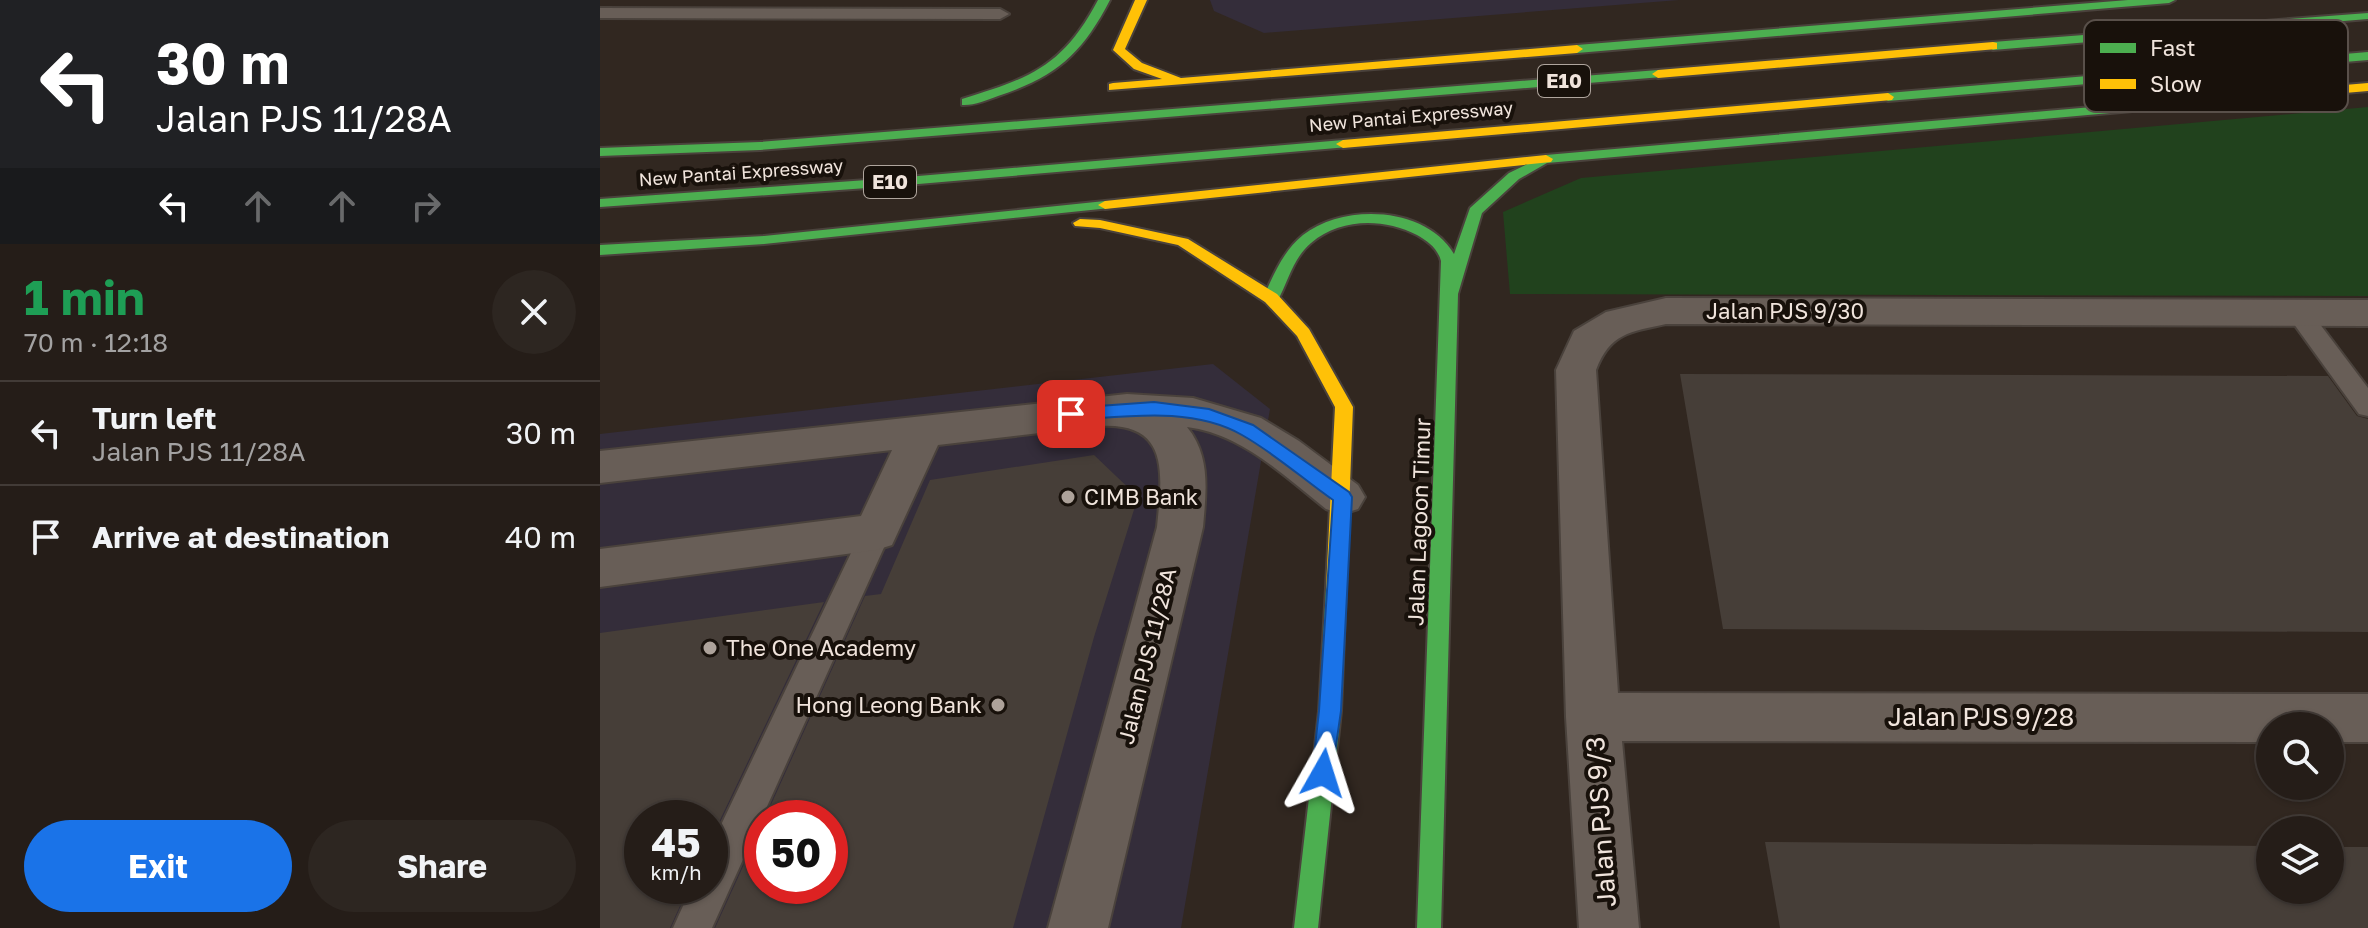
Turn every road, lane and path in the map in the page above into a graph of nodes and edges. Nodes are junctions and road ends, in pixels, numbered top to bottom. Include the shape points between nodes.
1 (1104, 0) edge
2 (1141, 0) edge
3 (2169, 0) edge
4 (2125, 2) edge
5 (600, 13) edge
6 (1000, 14) dead end
7 (2368, 16) edge
8 (2319, 20) edge
9 (2084, 39) edge
10 (2368, 56) edge
11 (2348, 58) edge
12 (2084, 80) edge
13 (1178, 81) junction
14 (2368, 87) edge
15 (2348, 89) edge
16 (1087, 90) dead end
17 (1042, 95) dead end
18 (966, 102) junction
19 (943, 105) dead end
20 (2084, 112) edge
21 (875, 117) dead end
22 (760, 146) junction
23 (600, 152) edge
24 (1547, 159) junction
25 (694, 198) junction
26 (600, 203) edge
27 (981, 218) junction
28 (600, 221) edge
29 (600, 250) edge
30 (1450, 294) junction
31 (1271, 298) junction
32 (2298, 313) junction
33 (2368, 313) edge
34 (2368, 407) edge
35 (1127, 409) junction
36 (923, 430) junction
37 (600, 467) edge
38 (1342, 497) junction
39 (876, 532) junction
40 (600, 568) edge
41 (1593, 717) junction
42 (2368, 718) edge
43 (692, 928) edge
44 (1078, 928) edge
45 (1306, 928) edge
46 (1429, 928) edge
47 (1609, 928) edge

1 - 18 main road via 1093,27 1065,62 1024,85
2 - 13 main road via 1119,50 1140,68
3 - 4 main road
4 - 13 main road
5 - 6 lane
7 - 8 main road, New Pantai Expressway / E10
9 - 22 main road, New Pantai Expressway / E10
10 - 11 main road, New Pantai Expressway / E10
12 - 25 main road, New Pantai Expressway / E10
13 - 16 main road
14 - 15 main road
17 - 18 main road
18 - 19 main road
20 - 24 main road
21 - 22 main road
22 - 23 main road, New Pantai Expressway / E10
24 - 27 main road
24 - 30 main road, Jalan Lagoon Timur via 1514,176 1475,211
25 - 26 main road, New Pantai Expressway / E10
25 - 28 main road
27 - 29 main road
27 - 31 main road via 1100,224 1183,242
30 - 31 main road via 1448,255 1429,236 1408,226 1350,219 1307,238
30 - 46 main road, Jalan Lagoon Timur
31 - 38 main road via 1303,333 1344,407
32 - 33 street, Jalan PJS 9/30
32 - 34 lane
32 - 41 street, Jalan PJS 9/30 via 1666,311 1620,321 1588,340 1576,370
35 - 36 street
35 - 38 street via 1209,415 1247,430
35 - 44 street, Jalan PJS 11/28A via 1158,423 1185,461 1180,527
36 - 37 street
36 - 39 street
38 - 45 main road via 1330,711
39 - 40 street
39 - 43 lane
41 - 42 street, Jalan PJS 9/28
41 - 47 street, Jalan PJS 9/3

